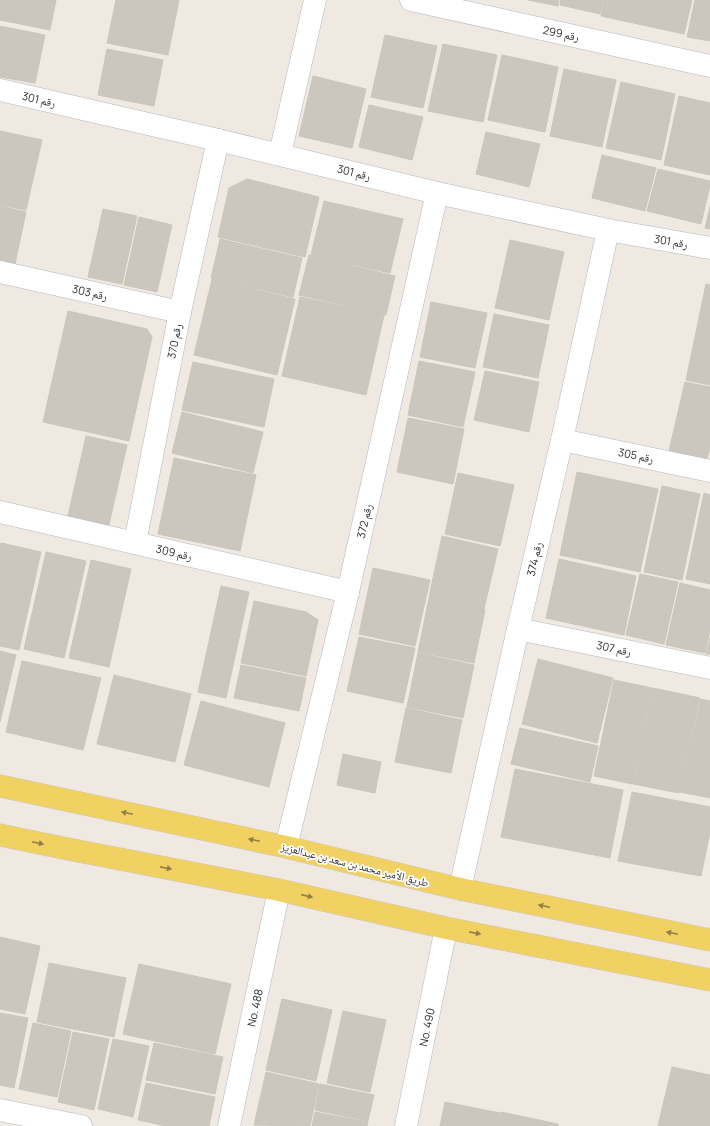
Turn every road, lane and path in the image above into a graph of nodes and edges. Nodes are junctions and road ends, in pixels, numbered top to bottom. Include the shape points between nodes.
1 (315, 0) edge
2 (411, 0) edge
3 (710, 66) edge
4 (0, 90) edge
5 (218, 140) junction
6 (280, 154) junction
7 (437, 193) junction
8 (608, 230) junction
9 (710, 248) edge
10 (0, 272) edge
11 (180, 312) junction
12 (562, 440) junction
13 (710, 471) edge
14 (0, 512) edge
15 (135, 543) junction
16 (348, 592) junction
17 (518, 629) junction
18 (710, 668) edge
19 (0, 786) edge
20 (0, 835) edge
21 (286, 847) junction
22 (460, 889) junction
23 (279, 890) junction
24 (446, 928) junction
25 (710, 940) edge
26 (710, 980) edge
27 (1, 1116) edge
28 (81, 1126) edge
29 (229, 1126) edge
30 (406, 1126) edge

1 - 6 street
2 - 3 street, رقم 299
4 - 5 street, رقم 301
5 - 6 street, رقم 301
5 - 11 street, رقم 370
6 - 7 street, رقم 301
7 - 8 street, رقم 301
7 - 16 street, رقم 372
8 - 9 street, رقم 301
8 - 12 street, رقم 374
10 - 11 street, رقم 303
11 - 15 street, رقم 370
12 - 13 street, رقم 305
12 - 17 street, رقم 374
14 - 15 street, رقم 309
15 - 16 street, رقم 309
16 - 21 street, رقم 372
17 - 18 street, رقم 307
17 - 22 street, رقم 374
21 -> 19 main road, طريق الأمير محمد بن سعد بن عبدالعزيز
20 -> 23 main road
21 - 22 main road, طريق الأمير محمد بن سعد بن عبدالعزيز
25 -> 22 main road, طريق الأمير محمد بن سعد بن عبدالعزيز
23 -> 24 main road
23 - 29 street, No. 488
24 -> 26 main road
24 - 30 street, No. 490
27 - 28 street

